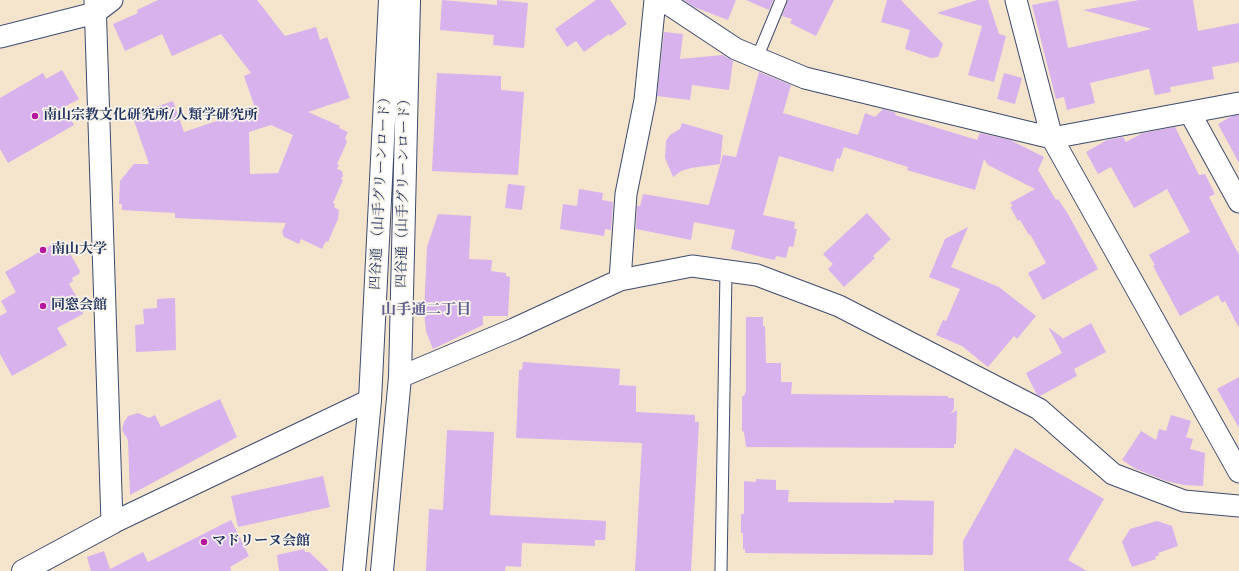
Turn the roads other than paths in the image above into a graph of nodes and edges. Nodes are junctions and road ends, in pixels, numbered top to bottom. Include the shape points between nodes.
1 (112, 0) edge
2 (390, 0) edge
3 (409, 0) edge
4 (655, 0) edge
5 (662, 0) edge
6 (781, 0) edge
7 (1016, 0) edge
8 (95, 6) edge
9 (0, 37) edge
10 (757, 58) junction
11 (1239, 103) edge
12 (1190, 113) junction
13 (1052, 138) junction
14 (1239, 202) edge
15 (726, 271) junction
16 (620, 280) junction
17 (400, 377) junction
18 (370, 400) junction
19 (1239, 472) edge
20 (1239, 506) edge
21 (112, 523) junction
22 (23, 571) edge
23 (354, 571) edge
24 (382, 571) edge
25 (722, 571) edge

1 - 8 street
2 - 18 street, 四谷通 （山手グリーンロード）
3 - 17 street, 四谷通（山手グリーンロード）
4 - 16 street via 645,100 626,194
5 - 10 street via 736,49
6 - 10 lane
7 - 13 street
8 - 9 street
8 - 21 street
10 - 13 street via 806,78
11 - 12 street
12 - 13 street
12 - 14 street
13 - 19 street
15 - 16 street via 692,266
15 - 20 street via 757,275 839,306 1039,409 1113,474 1184,500
15 - 25 lane
16 - 17 street via 514,329
17 - 24 street, 四谷通（山手グリーンロード）
18 - 21 street
18 - 23 street, 四谷通 （山手グリーンロード）
21 - 22 street

